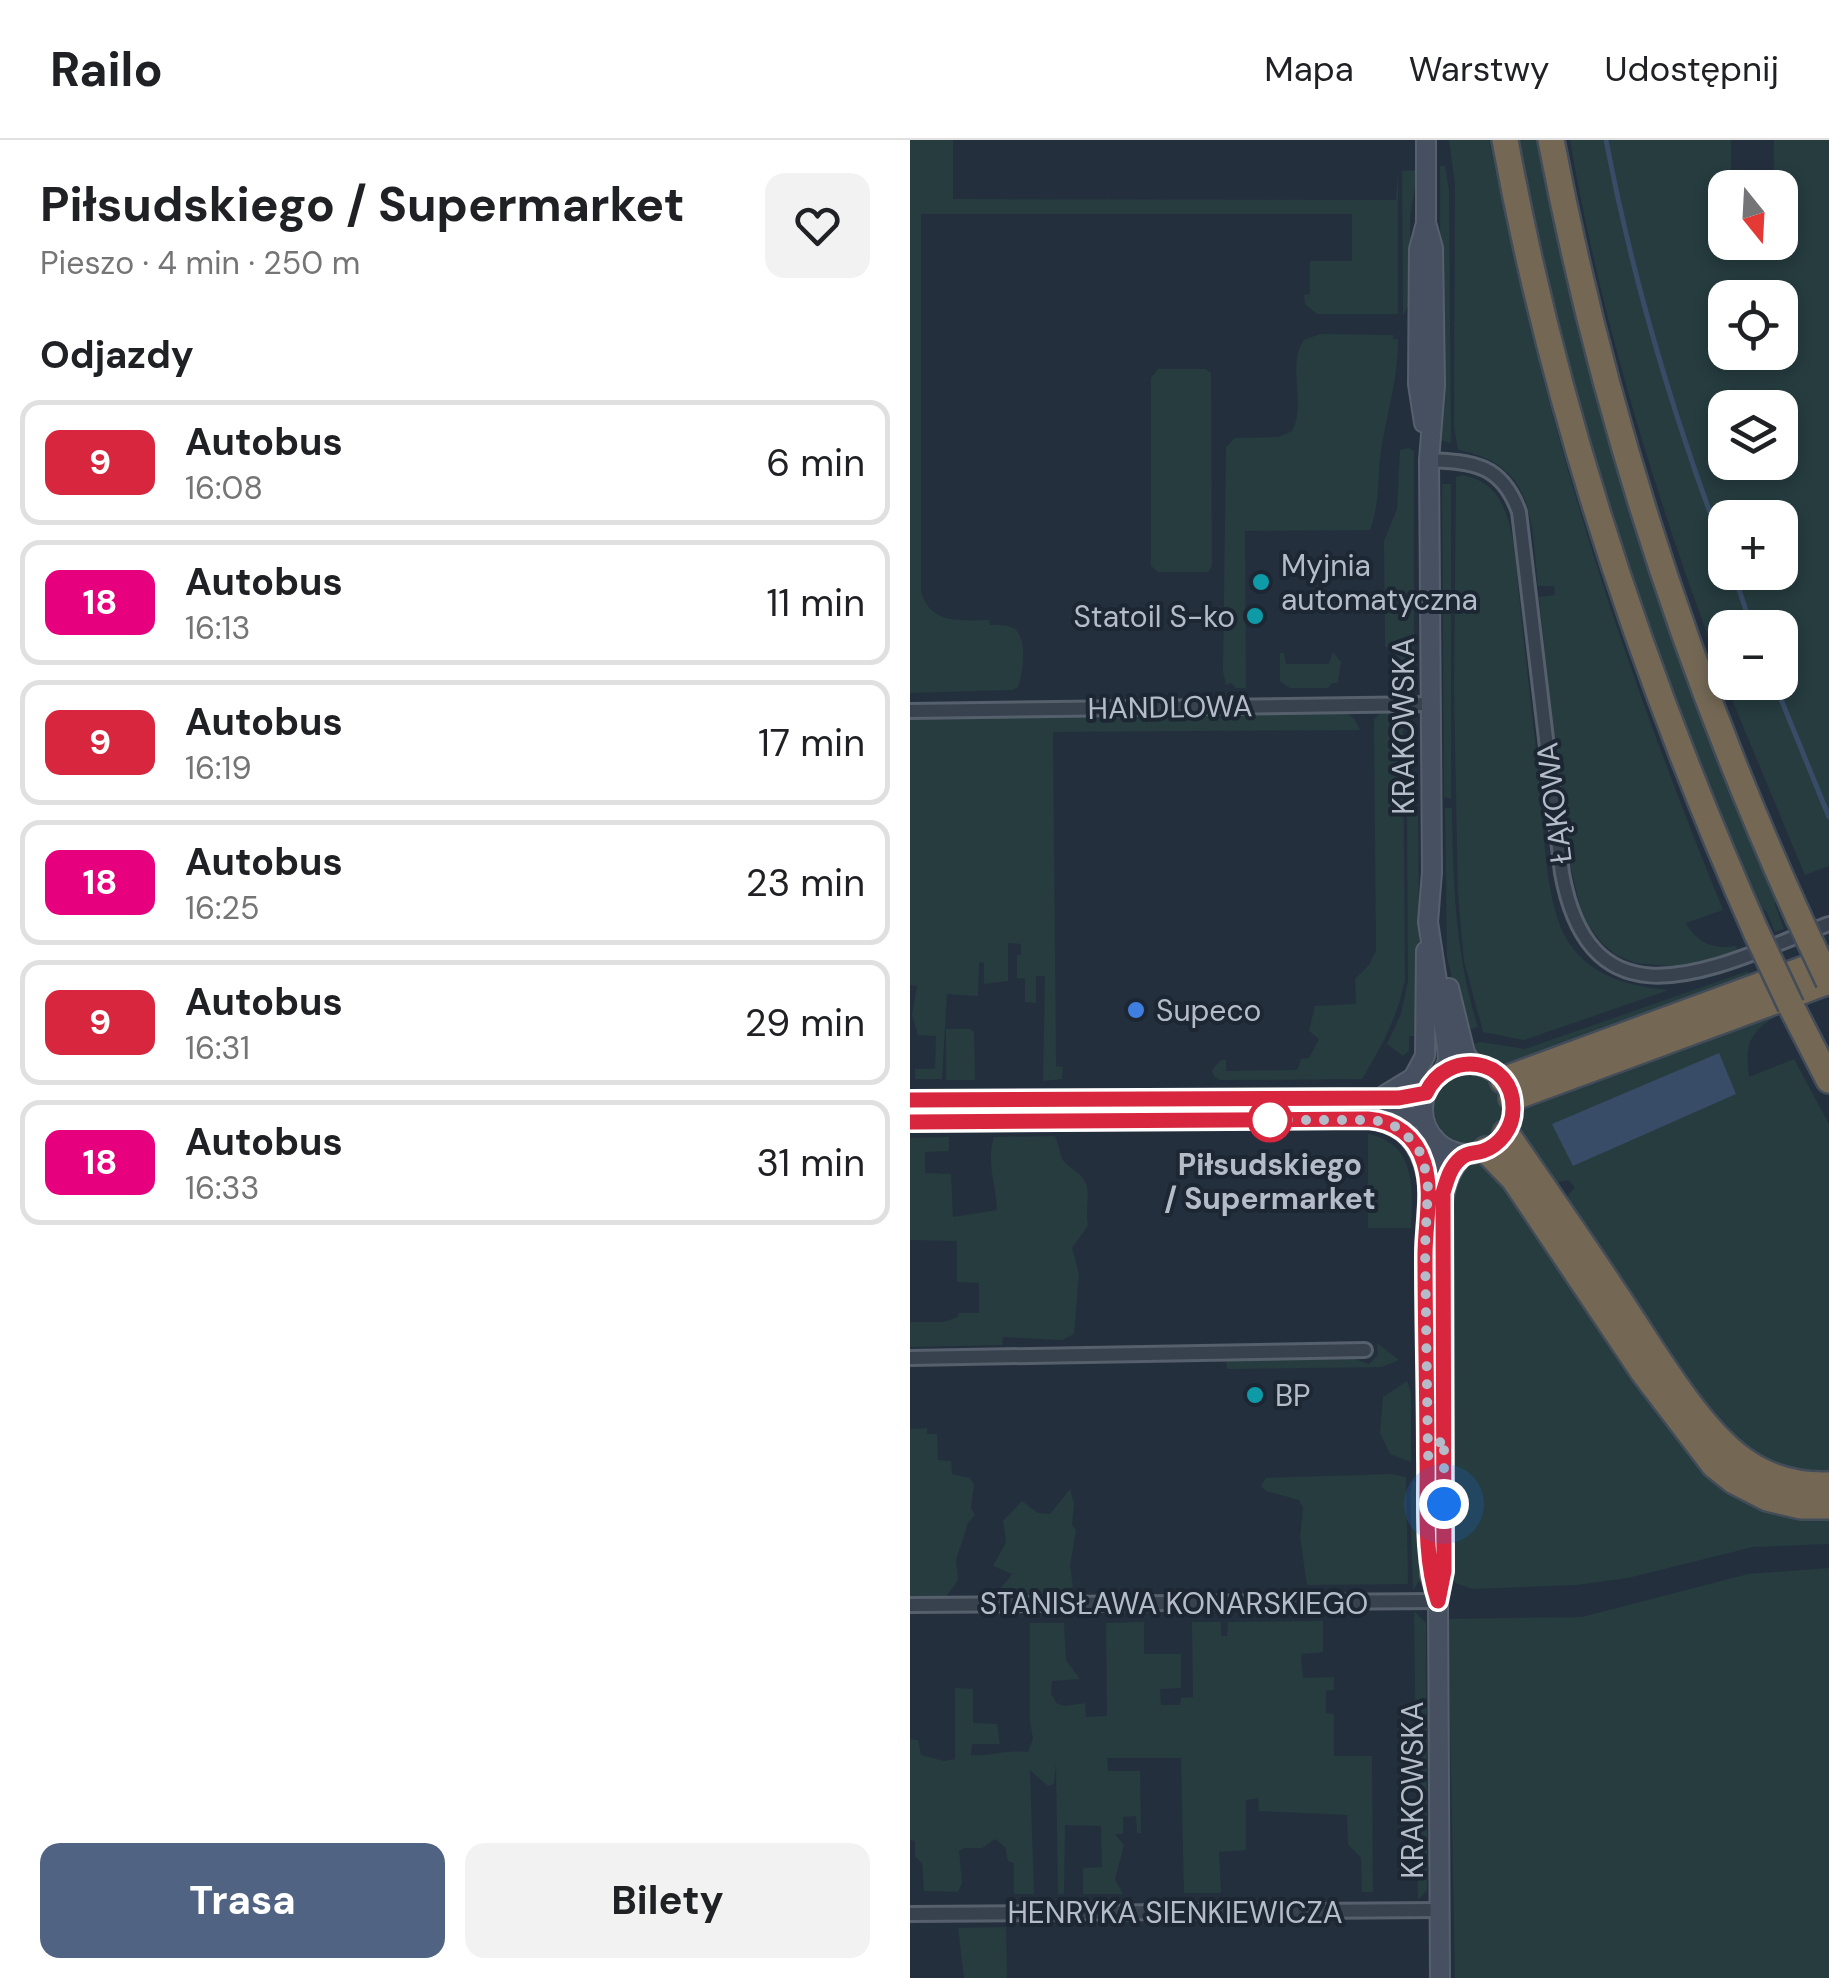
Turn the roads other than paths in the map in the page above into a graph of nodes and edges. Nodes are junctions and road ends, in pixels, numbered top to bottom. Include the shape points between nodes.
1 (1426, 140) edge
2 (1506, 140) edge
3 (1551, 140) edge
4 (1429, 460) junction
5 (1430, 704) junction
6 (910, 711) edge
7 (1432, 872) junction
8 (1428, 922) junction
9 (1829, 924) edge
10 (1829, 960) edge
11 (1829, 981) edge
12 (1472, 1064) junction
13 (1444, 1070) junction
14 (1829, 1080) edge
15 (1507, 1089) junction
16 (1426, 1093) junction
17 (1380, 1098) junction
18 (910, 1100) edge
19 (1424, 1116) junction
20 (1375, 1120) junction
21 (910, 1122) edge
22 (1434, 1138) junction
23 (1486, 1146) junction
24 (1428, 1188) junction
25 (1365, 1350) dead end
26 (910, 1358) edge
27 (1444, 1438) junction
28 (1428, 1456) junction
29 (1829, 1485) edge
30 (1829, 1506) edge
31 (1438, 1601) junction
32 (910, 1605) edge
33 (1440, 1910) junction
34 (910, 1914) edge
35 (1440, 1978) edge

1 - 4 street, KRAKOWSKA via 1418,384
2 - 14 highway, bridge via 1538,294 1598,516 1651,677 1757,934
3 - 11 highway, bridge via 1590,320 1640,502 1704,688
4 - 5 street, KRAKOWSKA
4 - 9 street, ŁĄKOWA via 1472,462 1491,472 1519,512 1562,874 1572,917 1588,944 1614,965 1664,978 1705,970
5 - 6 street, HANDLOWA
5 - 7 street, KRAKOWSKA
7 - 8 street, KRAKOWSKA
7 - 12 street, KRAKOWSKA via 1451,1001
8 - 13 street, KRAKOWSKA via 1447,1047
8 - 17 street via 1424,1056 1413,1078
10 - 15 highway
11 - 15 highway
12 - 13 street
12 - 15 street via 1484,1066
13 - 16 street
15 - 23 street via 1511,1122
16 - 17 street
16 - 19 street
17 - 18 street
19 - 20 street
19 - 22 street
20 - 21 street
20 - 24 street via 1409,1136
22 - 23 street via 1448,1149
22 - 24 street, KRAKOWSKA
23 - 27 street, KRAKOWSKA via 1450,1172 1443,1193
23 - 29 highway via 1724,1445 1774,1478
23 - 30 highway via 1714,1465 1767,1498
24 - 28 street, KRAKOWSKA
25 - 26 street
27 - 28 street
27 - 31 street, KRAKOWSKA
28 - 31 street, KRAKOWSKA via 1430,1575
31 - 32 street, STANISŁAWA KONARSKIEGO
31 - 33 street, KRAKOWSKA
33 - 34 street, HENRYKA SIENKIEWICZA
33 - 35 street, KRAKOWSKA

